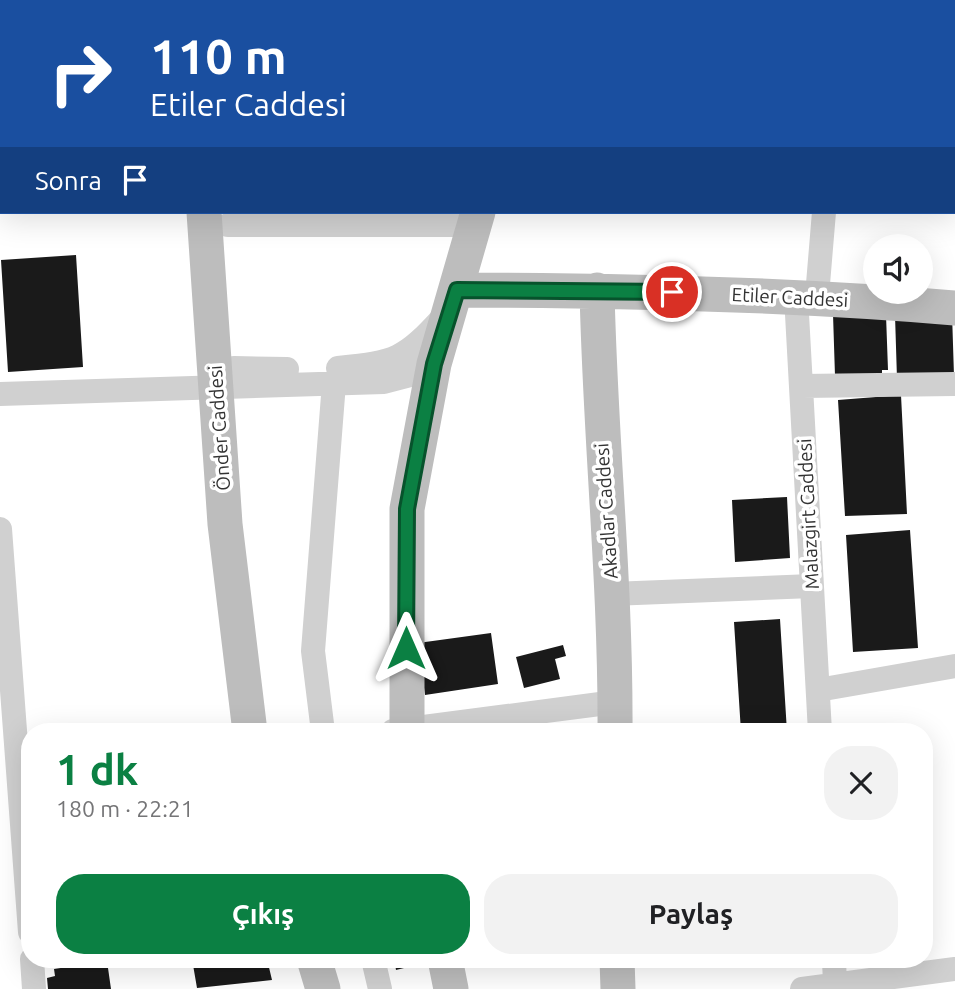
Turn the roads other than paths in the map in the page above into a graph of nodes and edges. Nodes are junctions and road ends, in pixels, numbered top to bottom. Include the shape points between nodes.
1 (824, 214) edge
2 (220, 216) edge
3 (476, 219) edge
4 (597, 290) junction
5 (807, 296) junction
6 (455, 298) junction
7 (955, 308) edge
8 (434, 364) junction
9 (228, 381) junction
10 (334, 383) junction
11 (955, 384) edge
12 (802, 386) junction
13 (0, 394) edge
14 (0, 529) edge
15 (812, 586) junction
16 (611, 594) junction
17 (955, 666) edge
18 (818, 690) junction
19 (615, 717) edge
20 (249, 723) edge
21 (322, 723) edge
22 (402, 723) edge
23 (517, 723) edge
24 (820, 723) edge
25 (21, 811) edge
26 (33, 968) edge
27 (317, 968) edge
28 (375, 968) edge
29 (447, 968) edge
30 (617, 968) edge
31 (834, 968) edge
32 (955, 969) edge
33 (835, 985) junction
34 (34, 989) edge
35 (323, 989) edge
36 (380, 989) edge
37 (451, 989) edge
38 (618, 989) edge
39 (802, 989) edge

1 - 5 street, Malazgirt Caddesi
2 - 3 street
2 - 9 street, Önder Caddesi
3 - 6 street
4 - 5 street, Etiler Caddesi
4 - 6 street, Etiler Caddesi
4 - 16 street, Akadlar Caddesi
5 - 7 street, Etiler Caddesi
5 - 12 street, Malazgirt Caddesi
6 - 8 street
6 - 9 street via 417,345 384,363
8 - 10 street via 384,382
8 - 22 street via 407,509
9 - 10 street
9 - 13 street
9 - 20 street, Önder Caddesi via 237,643
10 - 21 street via 313,651
11 - 12 street
12 - 15 street, Malazgirt Caddesi
14 - 25 street
15 - 16 street
15 - 18 street, Malazgirt Caddesi
16 - 19 street, Akadlar Caddesi
17 - 18 street
18 - 24 street, Malazgirt Caddesi
19 - 23 street
26 - 34 street
27 - 35 street
28 - 36 street
29 - 37 street
30 - 38 street
31 - 33 street
32 - 33 street
33 - 39 street

